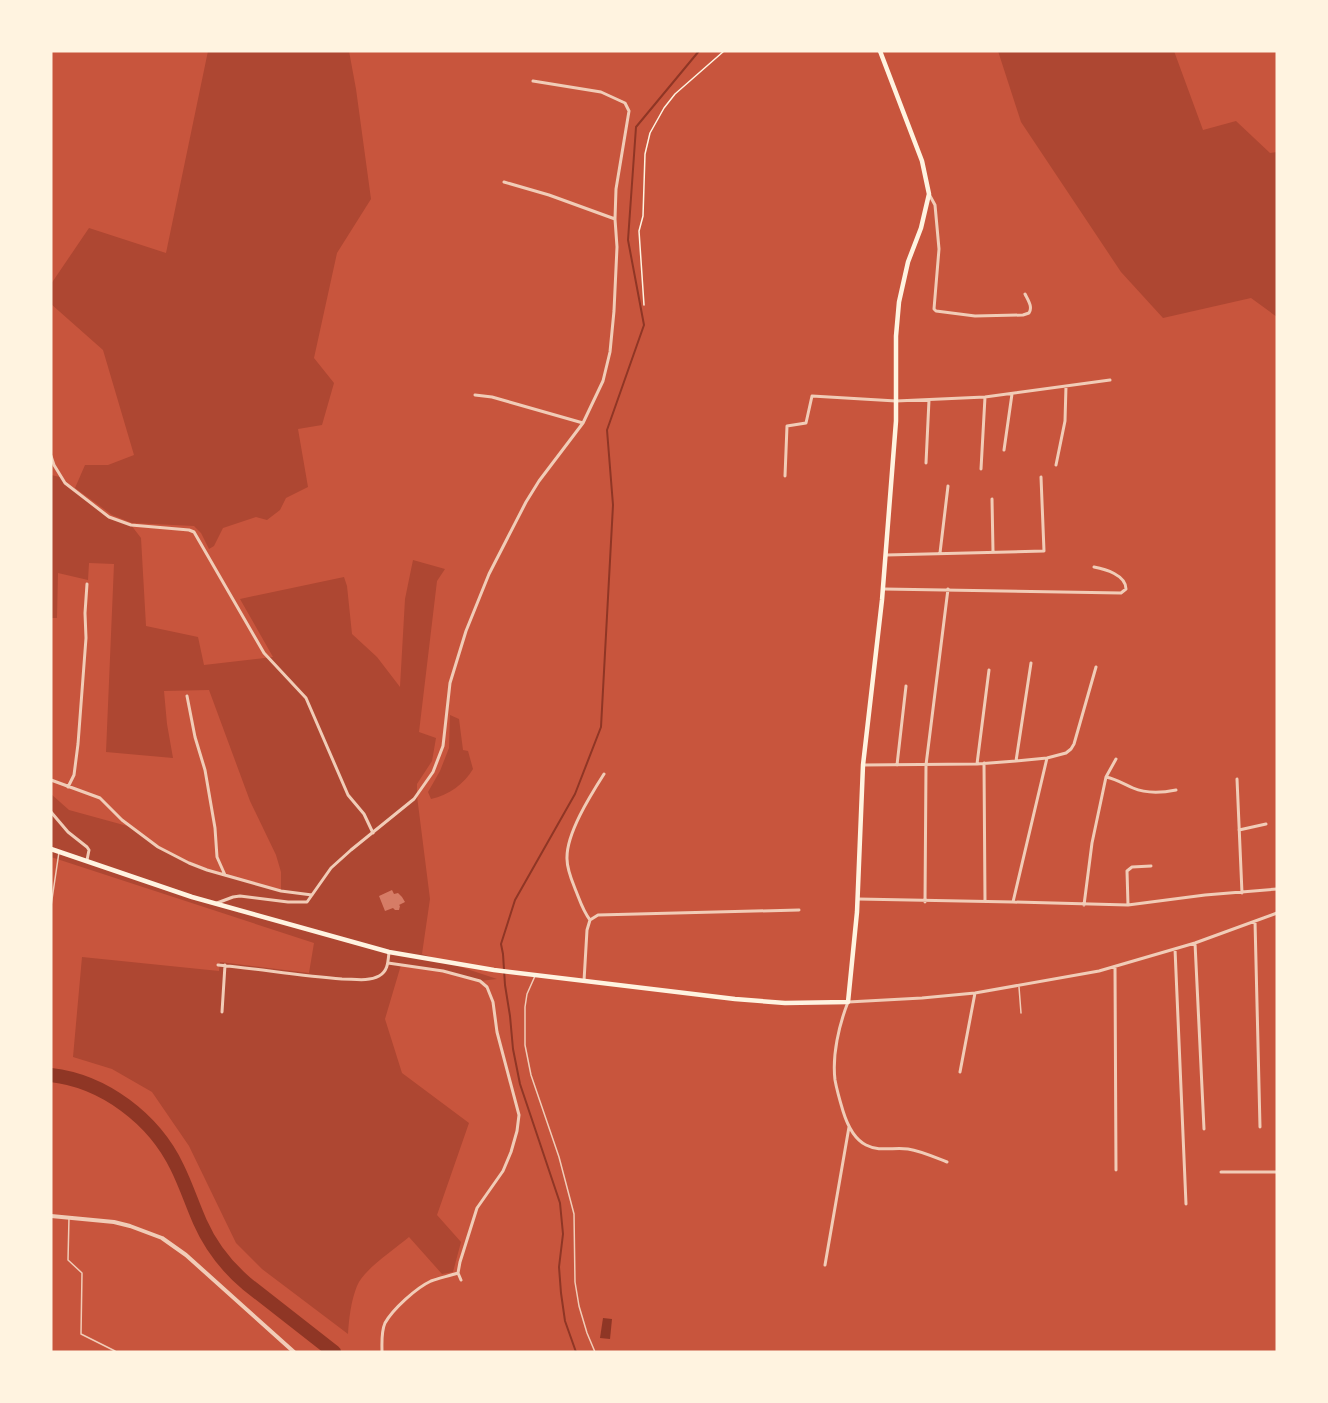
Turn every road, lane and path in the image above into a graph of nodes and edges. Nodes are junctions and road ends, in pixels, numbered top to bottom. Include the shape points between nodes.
1 (724, 51) edge
2 (880, 51) edge
3 (533, 81) dead end
4 (504, 182) dead end
5 (929, 194) junction
6 (615, 219) junction
7 (1025, 294) dead end
8 (644, 305) dead end
9 (1110, 380) dead end
10 (1066, 386) junction
11 (1012, 394) junction
12 (476, 395) dead end
13 (985, 397) junction
14 (929, 400) junction
15 (896, 401) junction
16 (583, 423) junction
17 (1004, 450) dead end
18 (51, 456) edge
19 (927, 463) dead end
20 (1056, 465) dead end
21 (981, 470) dead end
22 (785, 476) dead end
23 (1041, 477) dead end
24 (948, 486) dead end
25 (992, 499) dead end
26 (993, 551) junction
27 (940, 553) junction
28 (886, 555) junction
29 (1094, 567) dead end
30 (87, 584) dead end
31 (883, 588) junction
32 (948, 589) junction
33 (1031, 663) dead end
34 (1096, 667) dead end
35 (989, 670) dead end
36 (906, 686) dead end
37 (187, 696) dead end
38 (1047, 758) junction
39 (1116, 759) dead end
40 (1016, 761) junction
41 (984, 763) junction
42 (977, 764) junction
43 (863, 765) junction
44 (897, 765) junction
45 (926, 765) junction
46 (604, 774) dead end
47 (1106, 777) junction
48 (1237, 779) dead end
49 (51, 780) edge
50 (68, 787) junction
51 (1176, 790) dead end
52 (51, 812) edge
53 (1266, 824) dead end
54 (1239, 830) junction
55 (373, 832) junction
56 (51, 849) edge
57 (60, 851) junction
58 (87, 861) junction
59 (1151, 866) dead end
60 (225, 874) junction
61 (1277, 889) edge
62 (1242, 892) junction
63 (312, 895) junction
64 (858, 899) junction
65 (925, 902) junction
66 (985, 902) junction
67 (1013, 902) junction
68 (217, 903) junction
69 (1084, 905) junction
70 (1128, 905) junction
71 (51, 906) edge
72 (799, 910) dead end
73 (1277, 913) edge
74 (590, 920) junction
75 (1255, 921) junction
76 (1195, 942) junction
77 (1175, 949) junction
78 (389, 952) junction
79 (388, 963) junction
80 (218, 965) dead end
81 (225, 965) junction
82 (1115, 967) junction
83 (536, 975) junction
84 (584, 981) junction
85 (1019, 986) junction
86 (975, 993) junction
87 (848, 1002) junction
88 (222, 1012) dead end
89 (1021, 1013) dead end
90 (960, 1072) dead end
91 (849, 1127) junction
92 (1260, 1127) dead end
93 (1204, 1129) dead end
94 (947, 1162) dead end
95 (1116, 1170) dead end
96 (1221, 1172) dead end
97 (1277, 1172) edge
98 (1186, 1204) dead end
99 (51, 1216) edge
100 (69, 1217) junction
101 (825, 1265) dead end
102 (458, 1273) junction
103 (460, 1280) dead end
104 (115, 1352) edge
105 (294, 1352) edge
106 (382, 1352) edge
107 (595, 1352) edge

1 - 8 path via 675,94 650,133 639,231
2 - 5 main road via 922,161
3 - 6 street via 602,92 628,107
4 - 6 street
5 - 7 street via 935,205 939,249 934,309 975,316 1023,315 1031,311
5 - 15 main road via 899,302
6 - 16 street via 617,247 610,352 603,381
9 - 10 street
10 - 11 street
10 - 20 street via 1065,421
11 - 13 street
11 - 17 street
12 - 16 street
13 - 14 street
13 - 21 street
14 - 15 street
14 - 19 street
15 - 22 street via 812,396 806,423 786,426
15 - 28 main road
16 - 55 street via 526,502 489,574 450,683 443,746 433,772 414,799
18 - 55 street via 65,483 109,517 131,525 194,532 264,653 306,698 348,795
23 - 26 street via 1044,551
24 - 27 street
25 - 26 street
26 - 27 street
27 - 28 street
28 - 31 main road
29 - 32 street via 1123,579 1126,589 1121,593
30 - 50 street via 78,744 74,776
31 - 32 street
31 - 43 main road
32 - 45 street
33 - 40 street
34 - 38 street via 1071,750
35 - 42 street
36 - 44 street
37 - 60 street via 205,770 217,857
38 - 40 street
38 - 67 street
39 - 47 street
40 - 41 street
41 - 42 street
41 - 66 street
42 - 45 street
43 - 44 street
43 - 64 main road
44 - 45 street
45 - 65 street
46 - 74 street via 572,833 567,860
47 - 51 street via 1147,792
47 - 69 street
48 - 54 street
49 - 50 street
50 - 60 street via 100,798 162,850
52 - 58 street via 89,850
53 - 54 street
54 - 62 street
55 - 63 street via 331,868
56 - 57 main road
57 - 58 main road
57 - 71 lane
58 - 68 main road
59 - 70 street via 1131,867 1127,871
60 - 63 street via 281,891
61 - 62 street
62 - 70 street
63 - 68 street via 307,902 240,897
64 - 65 street
64 - 87 main road
65 - 66 street
66 - 67 street
67 - 69 street
68 - 78 main road
69 - 70 street
72 - 74 street via 598,915
73 - 75 street
74 - 84 street
75 - 76 street
75 - 92 street
76 - 77 street
76 - 93 street
77 - 82 street
77 - 98 street
78 - 79 street
78 - 83 main road
79 - 81 street via 381,975 366,980
79 - 102 street via 480,981 494,1002 497,1032 519,1122 503,1171 477,1208
80 - 81 street
81 - 88 street
82 - 85 street
82 - 95 street
83 - 84 main road
83 - 107 lane via 527,994 525,1045 572,1206 575,1282
84 - 87 main road via 785,1003
85 - 86 street
85 - 89 lane
86 - 87 street
86 - 90 street
87 - 91 street via 839,1030 835,1078
91 - 94 street via 866,1145 911,1149
91 - 101 street
96 - 97 street
99 - 100 street
100 - 104 lane via 68,1260 82,1273 81,1334
100 - 105 street via 114,1222 162,1238
102 - 103 street
102 - 106 street via 425,1284 398,1307 383,1330

